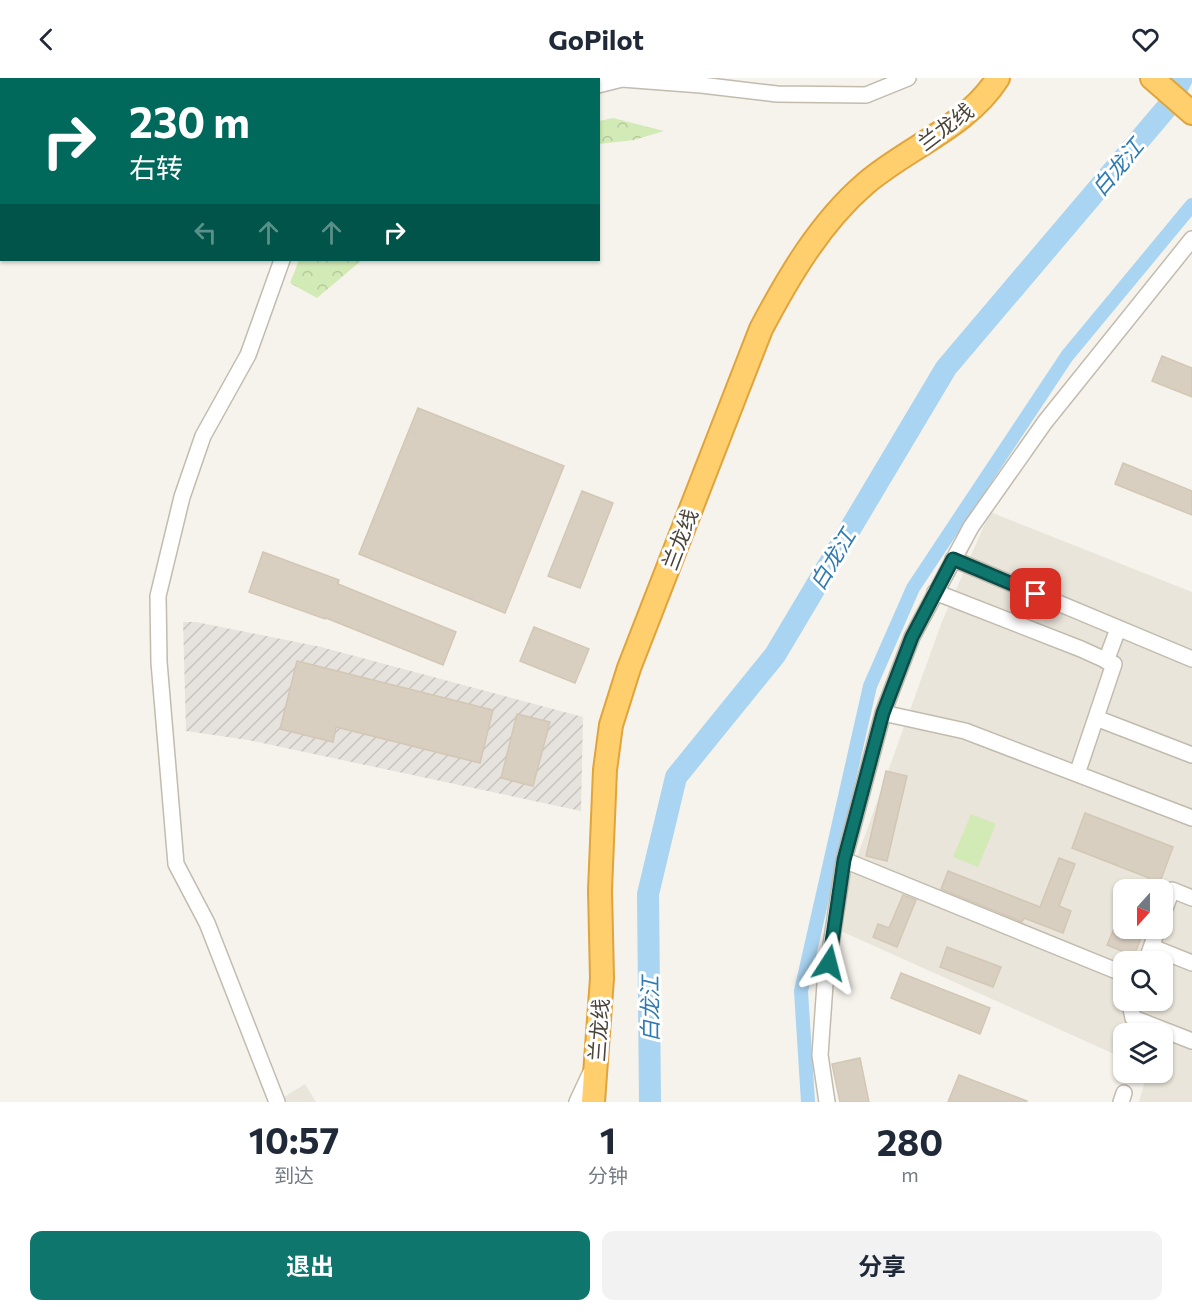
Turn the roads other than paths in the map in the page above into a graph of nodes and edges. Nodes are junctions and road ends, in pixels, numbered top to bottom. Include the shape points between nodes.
1 (877, 78) edge
2 (908, 78) edge
3 (998, 78) edge
4 (1152, 78) edge
5 (600, 84) edge
6 (866, 95) junction
7 (1192, 113) edge
8 (1192, 238) edge
9 (282, 261) edge
10 (953, 559) junction
11 (935, 592) junction
12 (1118, 629) junction
13 (1192, 660) edge
14 (1106, 661) junction
15 (883, 713) junction
16 (1096, 718) junction
17 (1192, 755) edge
18 (1077, 774) junction
19 (1192, 818) edge
20 (844, 860) junction
21 (1173, 890) edge
22 (1192, 898) edge
23 (1155, 939) edge
24 (1152, 947) junction
25 (1150, 951) edge
26 (1192, 963) edge
27 (1113, 970) edge
28 (1132, 1011) edge
29 (1192, 1041) edge
30 (596, 1060) junction
31 (277, 1102) edge
32 (578, 1102) edge
33 (593, 1102) edge
34 (827, 1102) edge

1 - 6 street
2 - 6 street
3 - 30 highway, 兰龙线 via 968,113 866,183 821,229 761,328 629,668 611,725 600,890 602,978
4 - 7 highway
5 - 6 street via 622,79 777,94
8 - 10 street via 1045,422
9 - 31 street via 248,355 203,436 182,497 158,596 159,662 176,864 207,922
10 - 11 street
10 - 12 street
11 - 14 street
11 - 15 street via 912,637
12 - 13 street
12 - 14 street
14 - 16 street via 1114,664
15 - 18 street via 965,731
15 - 20 street
16 - 17 street
16 - 18 street
18 - 19 street
20 - 27 street
20 - 34 street via 825,984 820,1055
21 - 22 street
23 - 24 street
24 - 25 street
24 - 26 street
28 - 29 street via 1133,1018
30 - 32 street
30 - 33 highway, 兰龙线

